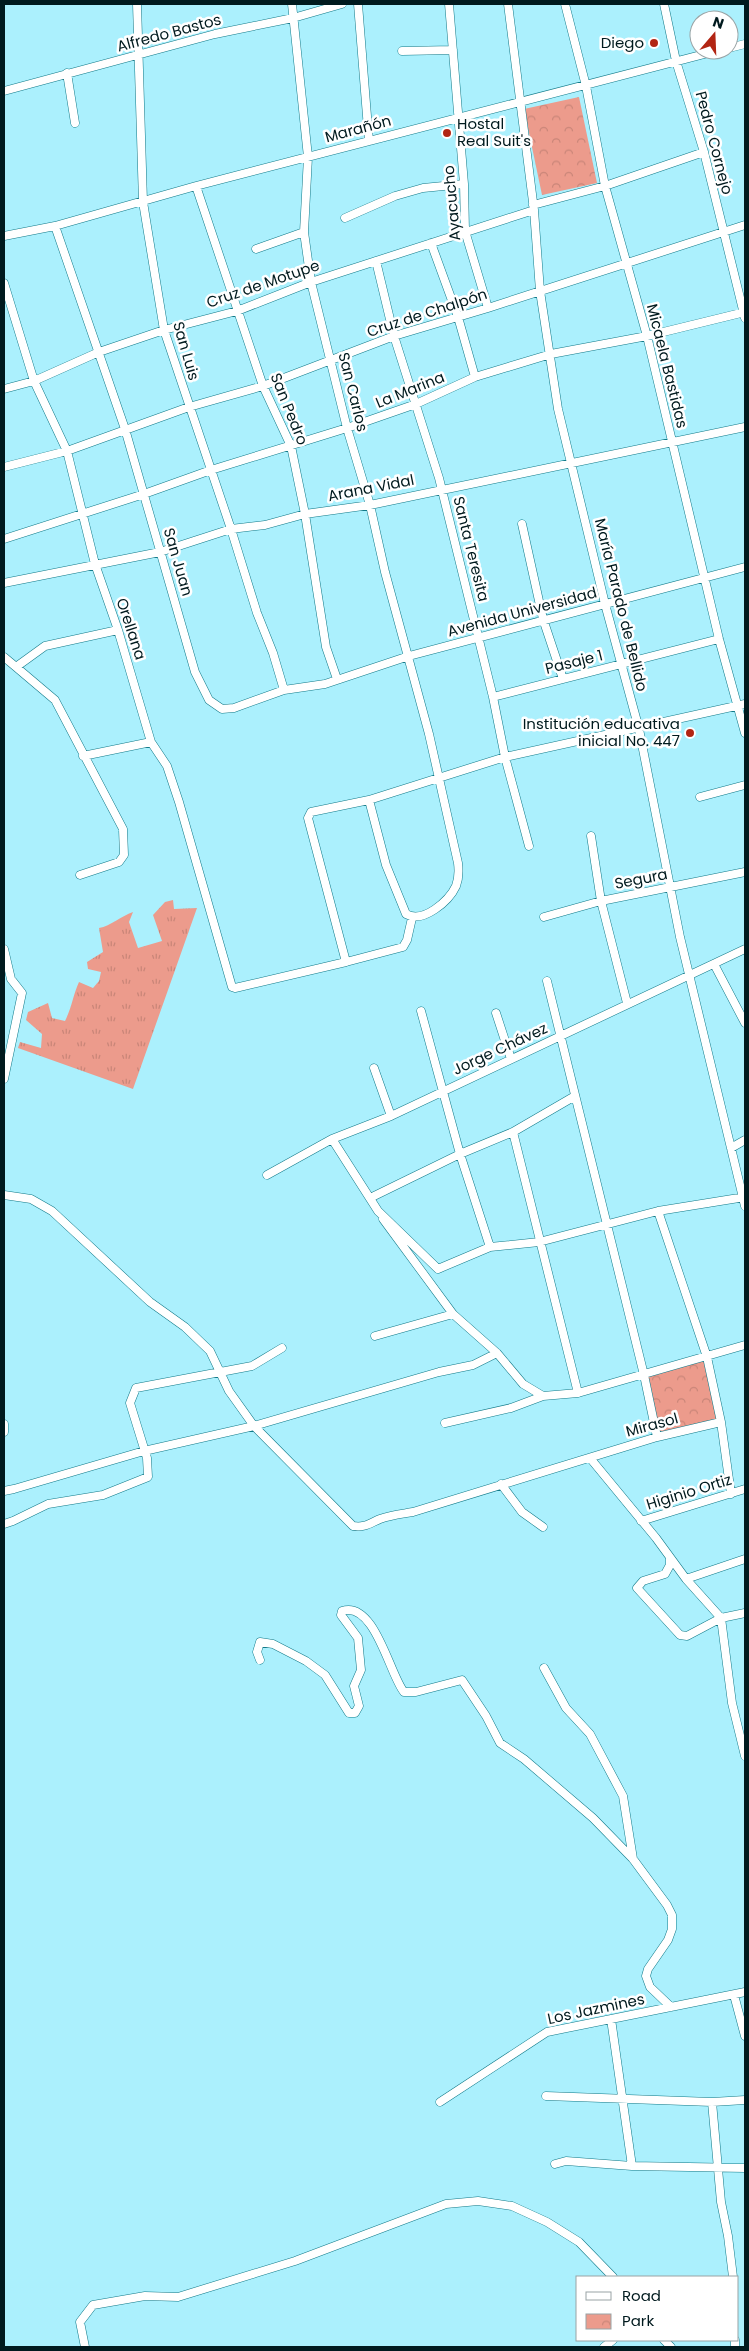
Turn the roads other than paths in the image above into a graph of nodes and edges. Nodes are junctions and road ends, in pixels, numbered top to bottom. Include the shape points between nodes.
1 (137, 4) edge
2 (292, 4) edge
3 (342, 4) edge
4 (358, 4) edge
5 (449, 4) edge
6 (508, 4) edge
7 (565, 4) edge
8 (664, 4) edge
9 (293, 18) junction
10 (453, 50) junction
11 (402, 51) dead end
12 (138, 55) junction
13 (689, 58) edge
14 (676, 61) junction
15 (67, 73) junction
16 (586, 86) junction
17 (4, 91) edge
18 (519, 103) junction
19 (457, 117) junction
20 (75, 122) dead end
21 (370, 140) junction
22 (704, 152) junction
23 (308, 157) junction
24 (464, 184) junction
25 (196, 186) junction
26 (605, 186) junction
27 (143, 202) junction
28 (533, 207) junction
29 (345, 218) dead end
30 (745, 225) edge
31 (55, 226) junction
32 (465, 231) junction
33 (304, 232) junction
34 (723, 232) junction
35 (4, 236) edge
36 (431, 243) junction
37 (256, 249) dead end
38 (376, 261) junction
39 (626, 262) junction
40 (311, 282) junction
41 (4, 283) edge
42 (540, 291) junction
43 (488, 308) junction
44 (237, 311) junction
45 (745, 314) edge
46 (458, 317) junction
47 (164, 330) junction
48 (394, 336) junction
49 (647, 336) junction
50 (100, 352) junction
51 (551, 354) junction
52 (331, 361) junction
53 (475, 377) junction
54 (34, 381) junction
55 (263, 386) junction
56 (4, 389) edge
57 (416, 404) junction
58 (189, 407) junction
59 (745, 427) edge
60 (347, 428) junction
61 (125, 429) junction
62 (671, 443) junction
63 (291, 446) junction
64 (67, 451) junction
65 (572, 463) junction
66 (4, 467) edge
67 (211, 470) junction
68 (442, 488) junction
69 (144, 494) junction
70 (370, 505) junction
71 (82, 514) junction
72 (305, 514) junction
73 (522, 524) dead end
74 (231, 529) junction
75 (4, 538) edge
76 (160, 552) junction
77 (95, 564) junction
78 (745, 567) edge
79 (704, 578) junction
80 (4, 582) edge
81 (605, 604) junction
82 (543, 619) junction
83 (118, 630) junction
84 (479, 638) junction
85 (719, 639) junction
86 (409, 656) junction
87 (4, 657) edge
88 (621, 664) junction
89 (16, 667) junction
90 (337, 679) junction
91 (562, 679) junction
92 (284, 690) junction
93 (493, 697) junction
94 (742, 704) edge
95 (639, 729) junction
96 (745, 733) edge
97 (151, 742) junction
98 (83, 756) junction
99 (505, 757) junction
100 (439, 779) junction
101 (745, 785) edge
102 (700, 797) dead end
103 (369, 800) junction
104 (591, 836) dead end
105 (529, 846) dead end
106 (745, 872) edge
107 (80, 875) dead end
108 (672, 887) junction
109 (602, 901) junction
110 (544, 917) dead end
111 (412, 918) junction
112 (4, 949) edge
113 (745, 949) edge
114 (346, 962) junction
115 (714, 964) junction
116 (690, 974) junction
117 (547, 981) dead end
118 (627, 1003) junction
119 (421, 1011) dead end
120 (496, 1014) dead end
121 (745, 1023) edge
122 (560, 1036) junction
123 (511, 1059) junction
124 (374, 1068) dead end
125 (4, 1079) edge
126 (443, 1090) junction
127 (575, 1096) junction
128 (391, 1116) junction
129 (513, 1132) junction
130 (332, 1139) junction
131 (745, 1140) edge
132 (731, 1148) junction
133 (460, 1154) junction
134 (266, 1175) dead end
135 (4, 1195) edge
136 (744, 1197) edge
137 (370, 1198) junction
138 (745, 1206) edge
139 (378, 1211) junction
140 (658, 1211) junction
141 (605, 1223) junction
142 (539, 1242) junction
143 (490, 1247) junction
144 (453, 1314) junction
145 (375, 1336) dead end
146 (745, 1345) edge
147 (282, 1348) dead end
148 (497, 1353) junction
149 (707, 1357) junction
150 (220, 1371) junction
151 (644, 1375) junction
152 (578, 1393) junction
153 (543, 1396) junction
154 (721, 1422) junction
155 (445, 1423) dead end
156 (4, 1424) edge
157 (254, 1426) junction
158 (4, 1432) edge
159 (657, 1437) junction
160 (144, 1451) junction
161 (590, 1458) junction
162 (501, 1484) junction
163 (745, 1490) edge
164 (4, 1491) edge
165 (731, 1494) junction
166 (641, 1521) junction
167 (4, 1524) edge
168 (543, 1527) dead end
169 (670, 1558) junction
170 (745, 1559) edge
171 (686, 1579) junction
172 (745, 1613) edge
173 (721, 1618) junction
174 (260, 1660) dead end
175 (544, 1668) dead end
176 (745, 1756) edge
177 (633, 1859) junction
178 (745, 1992) edge
179 (734, 1995) junction
180 (671, 2007) junction
181 (611, 2019) junction
182 (745, 2036) edge
183 (546, 2096) dead end
184 (623, 2098) junction
185 (745, 2100) edge
186 (440, 2102) dead end
187 (712, 2102) junction
188 (555, 2164) dead end
189 (632, 2166) junction
190 (718, 2168) junction
191 (745, 2168) edge
192 (612, 2276) edge
193 (733, 2276) edge
194 (85, 2347) edge

1 - 12 street, San Luis
2 - 9 street, San Carlos
3 - 9 street, Alfredo Bastos
4 - 21 street
5 - 10 street, Ayacucho
6 - 18 street, María Parado de Bellido
7 - 16 street, Micaela Bastidas
8 - 14 street, Pedro Cornejo
9 - 12 street, Alfredo Bastos via 215,34
9 - 23 street, San Carlos
10 - 11 street
10 - 19 street, Ayacucho
12 - 15 street, Alfredo Bastos
12 - 27 street, San Luis
13 - 14 street, Marañón
14 - 16 street, Marañón
14 - 22 street, Pedro Cornejo
15 - 17 street, Alfredo Bastos
15 - 20 street
16 - 18 street, Marañón
16 - 26 street, Micaela Bastidas
18 - 19 street, Marañón
18 - 28 street, María Parado de Bellido
19 - 21 street, Marañón
19 - 24 street, Ayacucho
21 - 23 street, Marañón
22 - 26 street, Cruz de Motupe
22 - 34 street, Pedro Cornejo
23 - 25 street, Marañón
23 - 33 street, San Carlos
24 - 29 street via 423,188
24 - 32 street, Ayacucho
25 - 27 street, Marañón
25 - 44 street, San Pedro
26 - 28 street, Cruz de Motupe
26 - 39 street, Micaela Bastidas
27 - 31 street, Marañón
27 - 47 street, San Luis
28 - 32 street, Cruz de Motupe
28 - 42 street, María Parado de Bellido
30 - 34 street, Cruz de Chalpón
31 - 35 street, Marañón
31 - 50 street, San Juan
32 - 36 street, Cruz de Motupe
32 - 43 street, Ayacucho
33 - 37 street
33 - 40 street, San Carlos
34 - 39 street, Cruz de Chalpón
34 - 45 street, Pedro Cornejo
36 - 38 street, Cruz de Motupe
36 - 46 street, Ayacucho
38 - 40 street, Cruz de Motupe
38 - 48 street, Santa Teresita
39 - 42 street, Cruz de Chalpón
39 - 49 street, Micaela Bastidas
40 - 44 street, Cruz de Motupe
40 - 52 street, San Carlos
41 - 54 street, Orellana
42 - 43 street, Cruz de Chalpón
42 - 51 street, María Parado de Bellido
43 - 46 street, Cruz de Chalpón
44 - 47 street, Cruz de Motupe
44 - 55 street, San Pedro
45 - 49 street, La Marina
46 - 48 street, Cruz de Chalpón
46 - 53 street, Ayacucho
47 - 50 street, Cruz de Motupe
47 - 58 street, San Luis
48 - 52 street, Cruz de Chalpón
48 - 57 street, Santa Teresita
49 - 51 street, La Marina
49 - 62 street, Micaela Bastidas
50 - 54 street, Cruz de Motupe
50 - 61 street, San Juan
51 - 53 street, La Marina
51 - 65 street, María Parado de Bellido via 558,409
52 - 55 street, Cruz de Chalpón
52 - 60 street, San Carlos
53 - 57 street, La Marina
54 - 56 street, Cruz de Motupe
54 - 64 street, Orellana
55 - 58 street, Cruz de Chalpón
55 - 63 street, San Pedro
57 - 60 street, La Marina
57 - 68 street, Santa Teresita
58 - 61 street, Cruz de Chalpón
58 - 67 street, San Luis
59 - 62 street, Arana Vidal
60 - 63 street, La Marina
60 - 70 street, San Carlos
61 - 64 street, Cruz de Chalpón
61 - 69 street, San Juan
62 - 65 street, Arana Vidal
62 - 79 street, Micaela Bastidas
63 - 67 street, La Marina
63 - 72 street, San Pedro
64 - 66 street, Cruz de Chalpón
64 - 71 street, Orellana
65 - 68 street, Arana Vidal
65 - 81 street, María Parado de Bellido
67 - 69 street, La Marina
67 - 74 street, San Luis
68 - 70 street, Arana Vidal
68 - 84 street, Santa Teresita
69 - 71 street, La Marina
69 - 76 street, San Juan
70 - 72 street, Arana Vidal
70 - 86 street, San Carlos
71 - 75 street, La Marina
71 - 77 street, Orellana
72 - 74 street, Arana Vidal
72 - 90 street, San Pedro via 326,647
73 - 82 street
74 - 76 street, Arana Vidal
74 - 92 street, San Luis
76 - 77 street, Arana Vidal
76 - 92 street, San Juan via 195,672 208,700 222,709 234,708
77 - 80 street, Arana Vidal
77 - 83 street, Orellana
78 - 79 street, Avenida Universidad
79 - 81 street, Avenida Universidad
79 - 85 street, Micaela Bastidas
81 - 82 street, Avenida Universidad
81 - 88 street, María Parado de Bellido
82 - 84 street, Avenida Universidad
82 - 91 street
83 - 89 street via 45,646
83 - 97 street, Orellana
84 - 86 street, Avenida Universidad
84 - 93 street, Santa Teresita
85 - 88 street, Pasaje 1
85 - 94 street, Micaela Bastidas
86 - 90 street, Avenida Universidad
86 - 100 street, San Carlos
87 - 89 street
88 - 91 street, Pasaje 1
88 - 95 street, María Parado de Bellido
89 - 98 street via 55,700
90 - 92 street, San Juan
91 - 93 street, Pasaje 1
93 - 99 street, Santa Teresita
94 - 95 street
94 - 96 street, Micaela Bastidas
95 - 99 street
95 - 108 street, María Parado de Bellido
97 - 98 street
97 - 114 street, Orellana via 167,766 179,802 230,984 235,988
98 - 107 street via 123,829 124,855 118,862
99 - 100 street
99 - 105 street, Santa Teresita
100 - 103 street
100 - 111 street, San Carlos via 460,874 444,903
101 - 102 street
103 - 111 street via 386,865 406,914
103 - 114 street via 311,812 308,818
104 - 109 street
106 - 108 street, Segura
108 - 109 street, Segura
108 - 116 street, María Parado de Bellido
109 - 110 street, Segura
109 - 118 street
111 - 114 street via 403,947
112 - 125 street via 11,979 22,993
113 - 115 street, Jorge Chávez
115 - 116 street, Jorge Chávez
115 - 121 street
116 - 118 street, Jorge Chávez
116 - 132 street, María Parado de Bellido
117 - 122 street
118 - 122 street, Jorge Chávez
119 - 126 street
120 - 123 street
122 - 123 street, Jorge Chávez
122 - 127 street
123 - 126 street, Jorge Chávez
124 - 128 street
126 - 128 street, Jorge Chávez
126 - 133 street
127 - 129 street
127 - 141 street
128 - 130 street, Jorge Chávez
129 - 133 street
129 - 142 street
130 - 134 street, Jorge Chávez
130 - 137 street
131 - 132 street
132 - 136 street, María Parado de Bellido
133 - 137 street
133 - 143 street
135 - 150 street via 31,1199 52,1212 150,1302 185,1327 210,1351
136 - 138 street, María Parado de Bellido
136 - 140 street
137 - 139 street
139 - 143 street via 438,1269
139 - 144 street
140 - 141 street
140 - 149 street
141 - 142 street
141 - 151 street
142 - 143 street
142 - 152 street
144 - 145 street
144 - 148 street
146 - 149 street
147 - 150 street via 252,1366
148 - 153 street via 523,1384
148 - 157 street via 473,1365
149 - 151 street
149 - 154 street
150 - 157 street via 229,1391
150 - 160 street via 136,1388 130,1404
151 - 152 street
151 - 159 street
152 - 153 street
153 - 155 street via 511,1408
154 - 159 street, Mirasol
154 - 165 street
156 - 158 street
157 - 160 street
157 - 162 street, Mirasol via 353,1526 360,1528 379,1519 413,1512
159 - 161 street, Mirasol
160 - 164 street
160 - 167 street via 148,1477 103,1495 48,1504
161 - 162 street, Mirasol
161 - 166 street
162 - 168 street via 522,1512
163 - 165 street, Higinio Ortiz
165 - 166 street, Higinio Ortiz
166 - 169 street
169 - 171 street
169 - 173 street via 666,1574 643,1581 637,1588 640,1592 680,1635 687,1636
170 - 171 street
171 - 173 street
172 - 173 street
173 - 176 street via 732,1703
174 - 177 street via 257,1652 260,1642 273,1644 325,1675 349,1712 356,1712 354,1686 360,1670 358,1638 341,1615 348,1609 357,1612 381,1640 398,1686 404,1692 462,1680 500,1743 566,1795
175 - 177 street via 566,1708 590,1734 623,1796
177 - 180 street via 672,1915 668,1940 646,1976 650,1987
178 - 179 street, Los Jazmines
179 - 180 street, Los Jazmines
179 - 182 street
180 - 181 street, Los Jazmines
181 - 184 street
181 - 186 street, Los Jazmines via 547,2032
183 - 184 street
184 - 187 street
184 - 189 street
185 - 187 street
187 - 190 street
188 - 189 street via 566,2161
189 - 190 street
190 - 191 street
190 - 193 street
192 - 194 street via 579,2242 512,2206 478,2201 446,2204 295,2261 178,2298 145,2296 93,2305 80,2322

